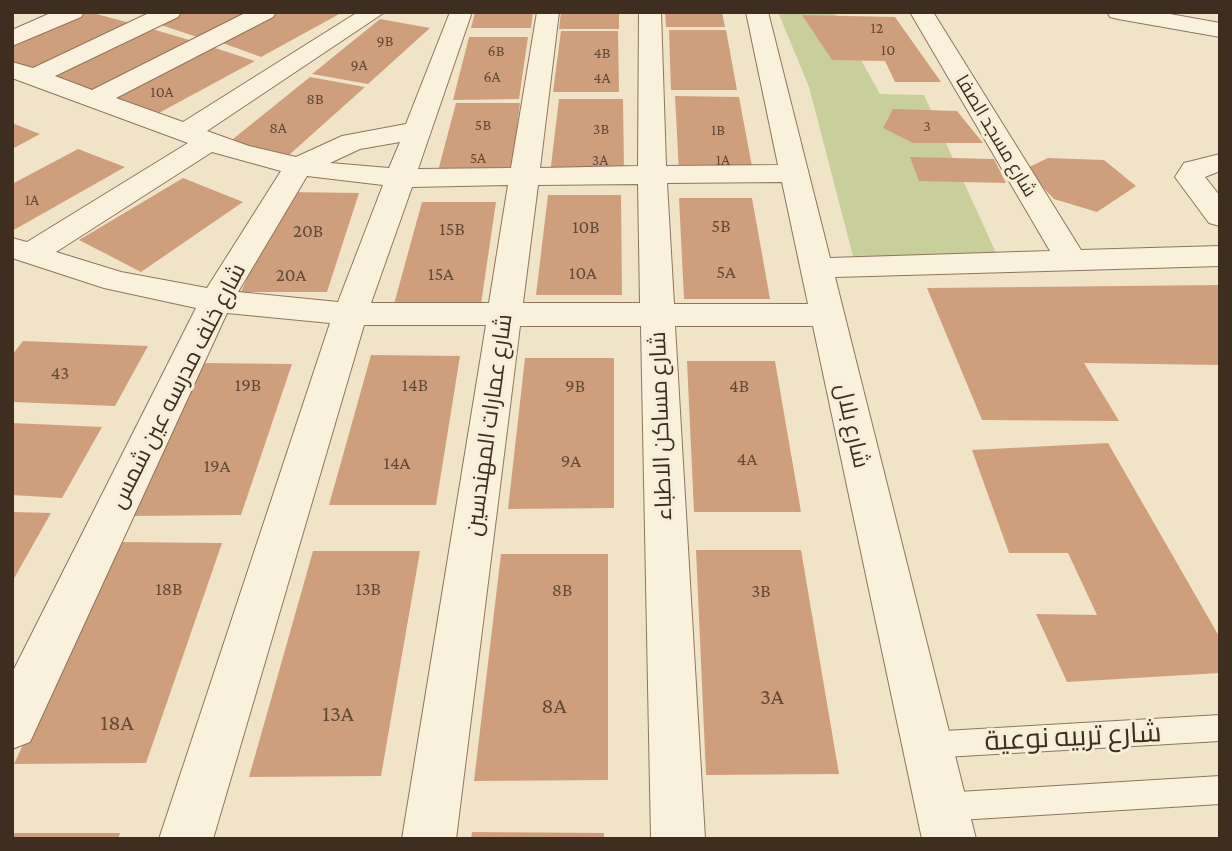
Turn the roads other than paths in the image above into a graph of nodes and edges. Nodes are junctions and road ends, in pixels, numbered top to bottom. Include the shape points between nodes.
1 (23, 12) edge
2 (170, 12) edge
3 (265, 12) edge
4 (374, 12) edge
5 (461, 12) edge
6 (548, 12) edge
7 (650, 12) edge
8 (757, 12) edge
9 (921, 12) edge
10 (1118, 12) edge
11 (63, 17) edge
12 (1220, 30) edge
13 (12, 39) edge
14 (25, 81) edge
15 (94, 99) junction
16 (418, 130) junction
17 (197, 137) junction
18 (1220, 162) edge
19 (298, 167) junction
20 (795, 173) junction
21 (652, 175) junction
22 (525, 177) junction
23 (402, 178) junction
24 (1220, 217) edge
25 (21, 251) edge
26 (1220, 256) edge
27 (1070, 260) junction
28 (816, 268) junction
29 (216, 301) junction
30 (350, 314) junction
31 (505, 314) junction
32 (657, 314) junction
33 (826, 314) junction
34 (12, 725) edge
35 (1220, 728) edge
36 (927, 745) junction
37 (1220, 790) edge
38 (945, 823) edge
39 (186, 839) edge
40 (429, 839) edge
41 (678, 839) edge

1 - 11 street
2 - 14 street
3 - 15 street
4 - 17 street
5 - 16 street
6 - 22 street, شارع عمارات المهندسين
7 - 21 street, شارع مساكن الاطباء
8 - 20 street, شارع بلال
9 - 27 street, شارع مسجد الصفا
10 - 12 street
11 - 13 street
14 - 15 street
15 - 17 street
16 - 19 street via 352,142
16 - 23 street
17 - 19 street
17 - 25 street
18 - 24 street via 1195,169 1190,177
19 - 23 street
19 - 29 street, شارع خلف مدرسه عين شمس
20 - 21 street
20 - 28 street, شارع بلال
21 - 22 street
21 - 32 street, شارع مساكن الاطباء
22 - 23 street
22 - 31 street, شارع عمارات المهندسين
23 - 30 street
25 - 29 street via 116,281
26 - 27 street
27 - 28 street
28 - 33 street, شارع بلال
29 - 30 street
29 - 34 street, شارع خلف مدرسه عين شمس
30 - 31 street
30 - 39 street
31 - 32 street
31 - 40 street, شارع عمارات المهندسين
32 - 33 street
32 - 41 street, شارع مساكن الاطباء
33 - 36 street, شارع بلال
35 - 36 lane, شارع تربيه نوعية
36 - 38 street, شارع بلال
37 - 38 lane

